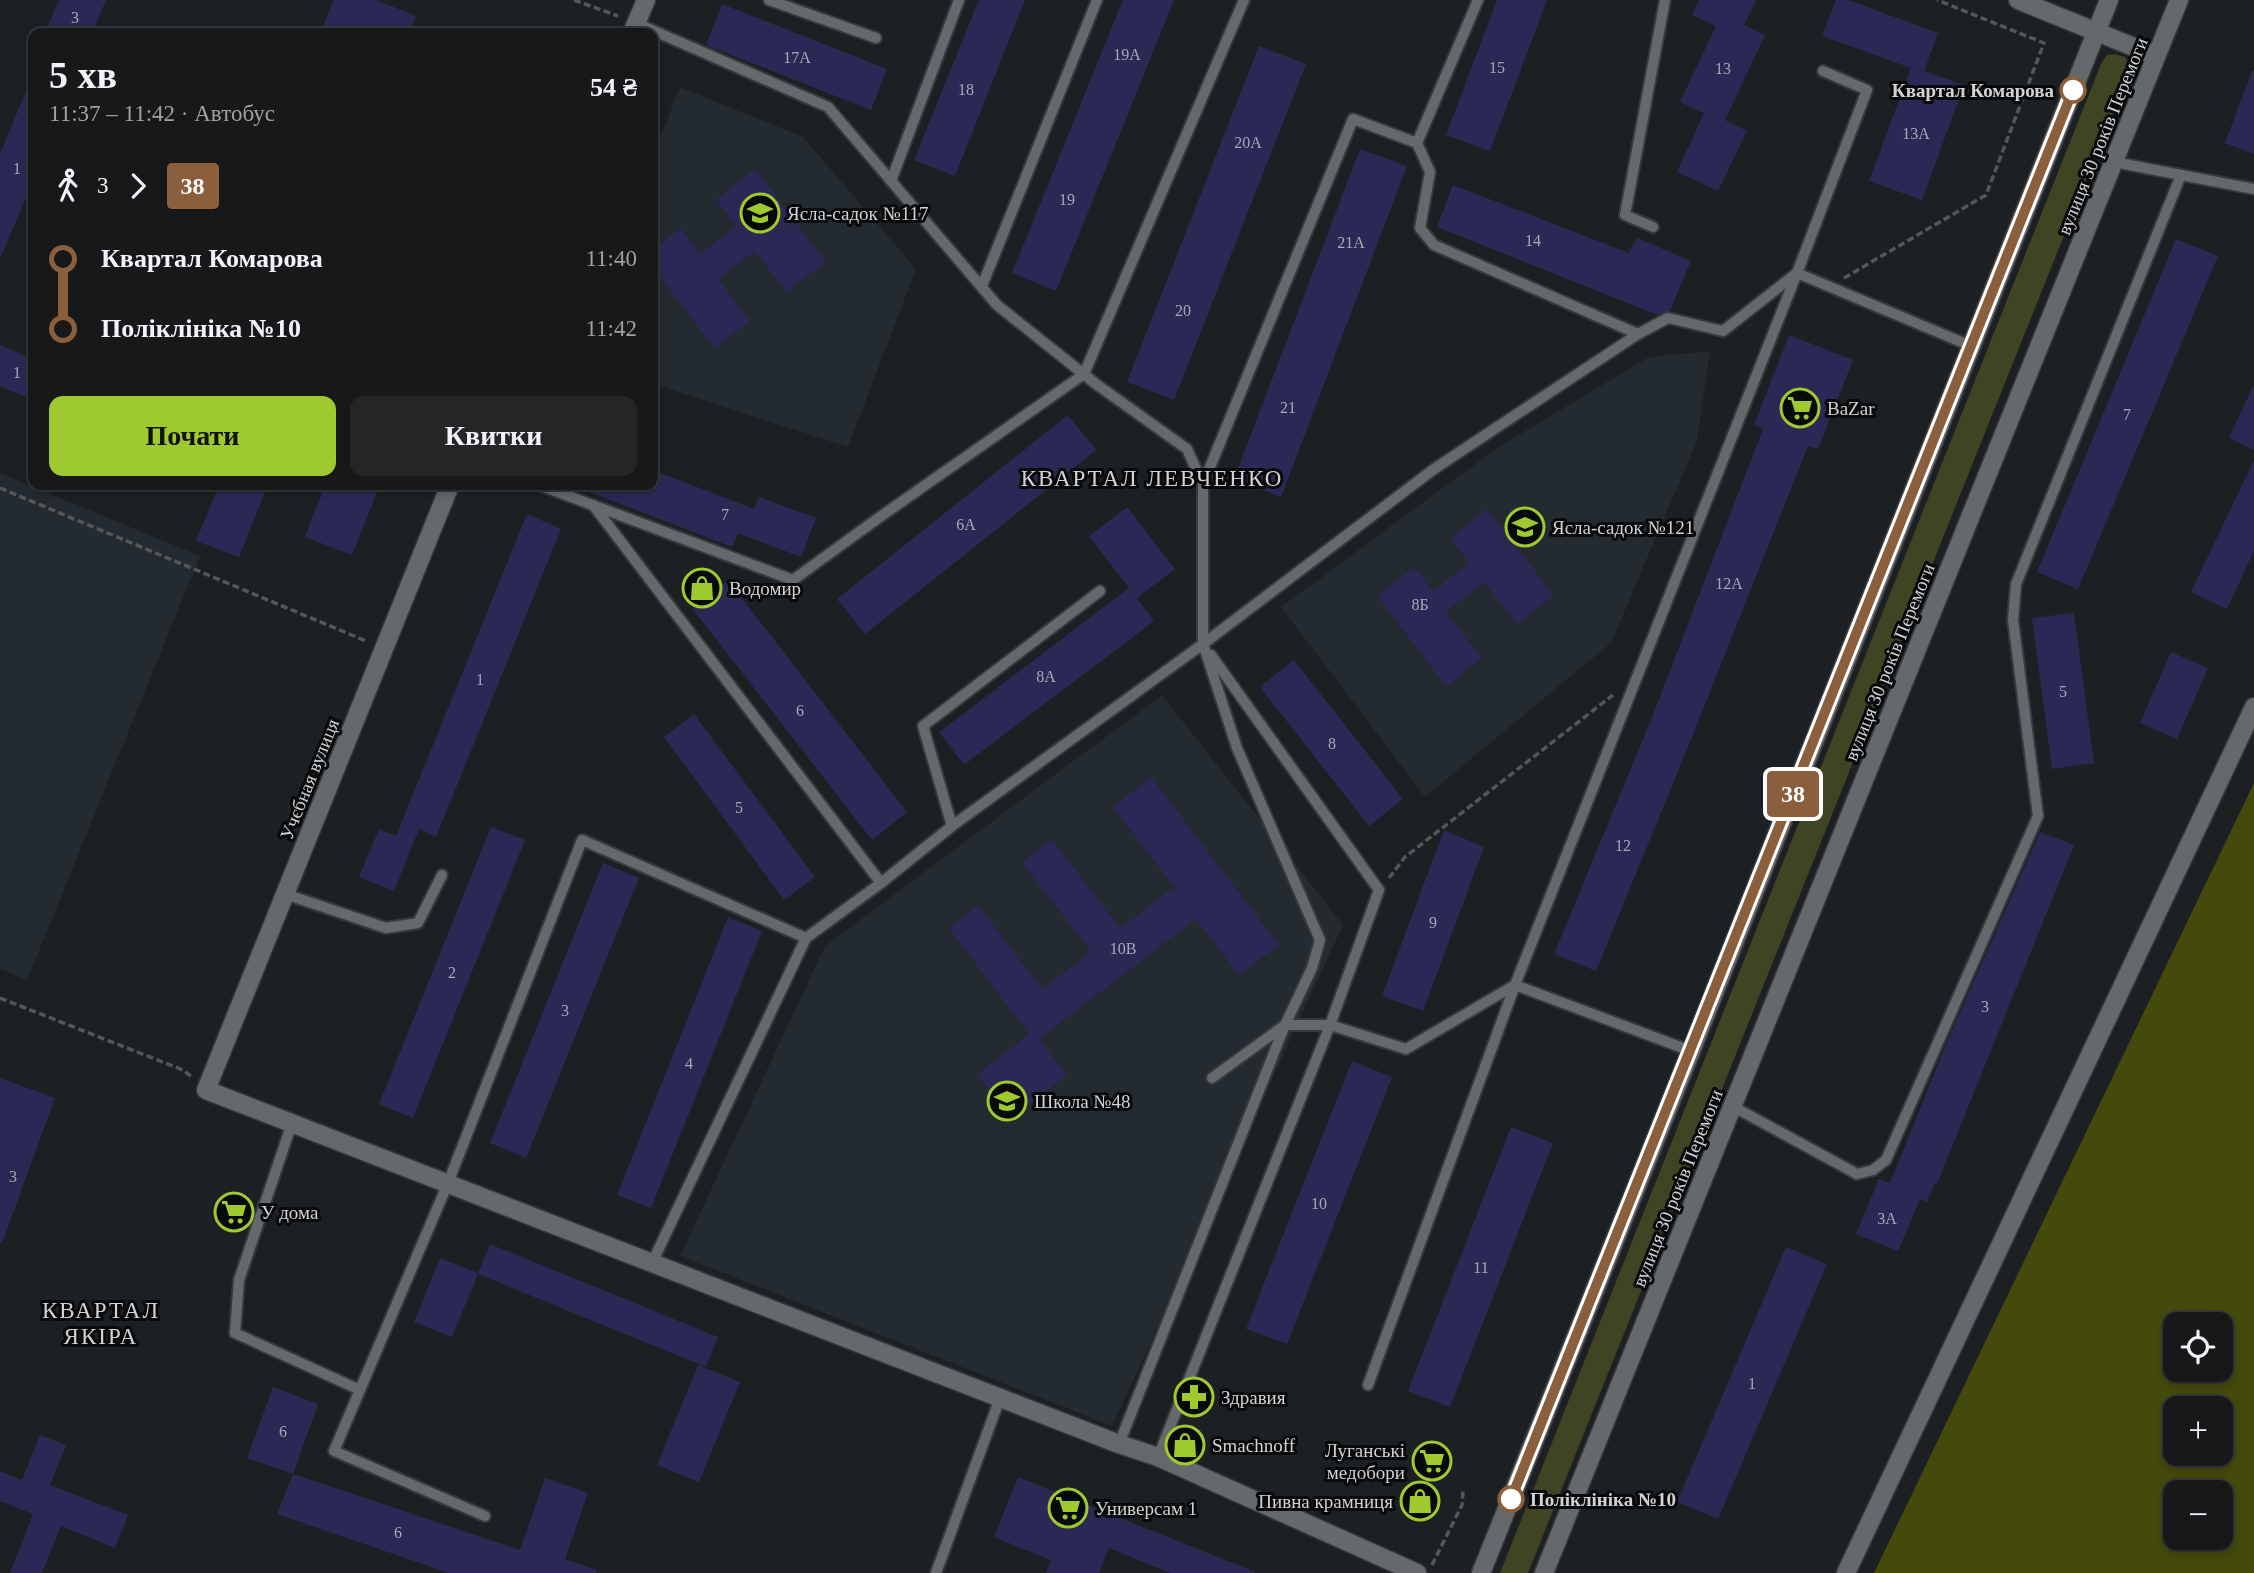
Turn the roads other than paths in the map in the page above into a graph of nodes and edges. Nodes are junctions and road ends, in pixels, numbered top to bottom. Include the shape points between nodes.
1 (646, 0) edge
2 (769, 0) edge
3 (959, 0) edge
4 (1097, 0) edge
5 (1244, 0) edge
6 (1478, 0) edge
7 (1665, 0) edge
8 (2018, 0) edge
9 (2109, 0) edge
10 (2179, 0) edge
11 (634, 28) edge
12 (2096, 32) junction
13 (658, 38) edge
14 (876, 38) dead end
15 (2157, 56) junction
16 (1823, 71) dead end
17 (1417, 143) junction
18 (2114, 162) junction
19 (2181, 175) junction
20 (891, 181) junction
21 (2254, 189) edge
22 (1653, 227) dead end
23 (1797, 273) junction
24 (982, 286) junction
25 (1638, 334) junction
26 (1971, 346) junction
27 (1084, 374) junction
28 (1203, 484) junction
29 (448, 490) edge
30 (552, 490) edge
31 (593, 505) junction
32 (1100, 591) dead end
33 (1203, 644) junction
34 (2254, 707) edge
35 (952, 826) junction
36 (442, 875) dead end
37 (881, 883) junction
38 (285, 894) junction
39 (806, 938) junction
40 (1515, 985) junction
41 (1285, 1025) junction
42 (1330, 1025) junction
43 (1691, 1051) junction
44 (1212, 1078) dead end
45 (1732, 1106) junction
46 (292, 1123) junction
47 (448, 1184) junction
48 (652, 1263) junction
49 (1368, 1385) dead end
50 (360, 1390) junction
51 (1000, 1398) junction
52 (1119, 1444) junction
53 (1158, 1457) junction
54 (485, 1516) dead end
55 (936, 1573) edge
56 (1417, 1573) edge
57 (1481, 1573) edge
58 (1544, 1573) edge
59 (1846, 1573) edge

1 - 11 street
2 - 14 lane
3 - 20 lane
4 - 24 lane
5 - 27 lane
6 - 17 lane
7 - 22 lane via 1625,215
8 - 12 street
9 - 12 street, вулиця 30 років Перемоги
10 - 15 street, вулиця 30 років Перемоги
12 - 15 street
12 - 26 street, вулиця 30 років Перемоги
13 - 20 lane via 828,107
15 - 18 street, вулиця 30 років Перемоги
16 - 23 lane via 1867,90
17 - 25 lane via 1430,172 1420,228 1434,245
17 - 28 lane via 1353,119
18 - 19 lane
18 - 45 street, вулиця 30 років Перемоги
19 - 21 lane
19 - 45 lane via 2016,584 2013,620 2038,816 1886,1160 1874,1170 1857,1174
20 - 24 lane
23 - 25 lane via 1723,331 1668,318
23 - 26 lane
23 - 40 lane
24 - 27 lane via 997,305
25 - 33 lane via 1434,469
26 - 43 street, вулиця 30 років Перемоги
27 - 28 lane via 1187,449
27 - 31 lane via 793,580
28 - 33 lane
29 - 38 street, Учєбная вулиця
30 - 31 lane
31 - 37 lane
32 - 35 lane via 923,726
33 - 35 lane
33 - 41 lane via 1237,748 1320,940
33 - 42 lane via 1379,890
34 - 59 street
35 - 37 lane
36 - 38 lane via 418,923 386,928
37 - 39 lane
38 - 46 street, Учєбная вулиця via 206,1090
39 - 47 lane via 582,840
39 - 48 lane
40 - 42 lane via 1406,1049
40 - 43 lane
40 - 49 lane
41 - 42 lane
41 - 44 lane
41 - 52 lane
42 - 53 lane
43 - 57 street, вулиця 30 років Перемоги
45 - 58 street, вулиця 30 років Перемоги
46 - 47 street
46 - 50 lane via 239,1280 235,1333
47 - 48 street
47 - 50 lane
48 - 51 street
50 - 54 lane via 334,1451
51 - 52 street
51 - 55 lane
52 - 53 street
53 - 56 street

